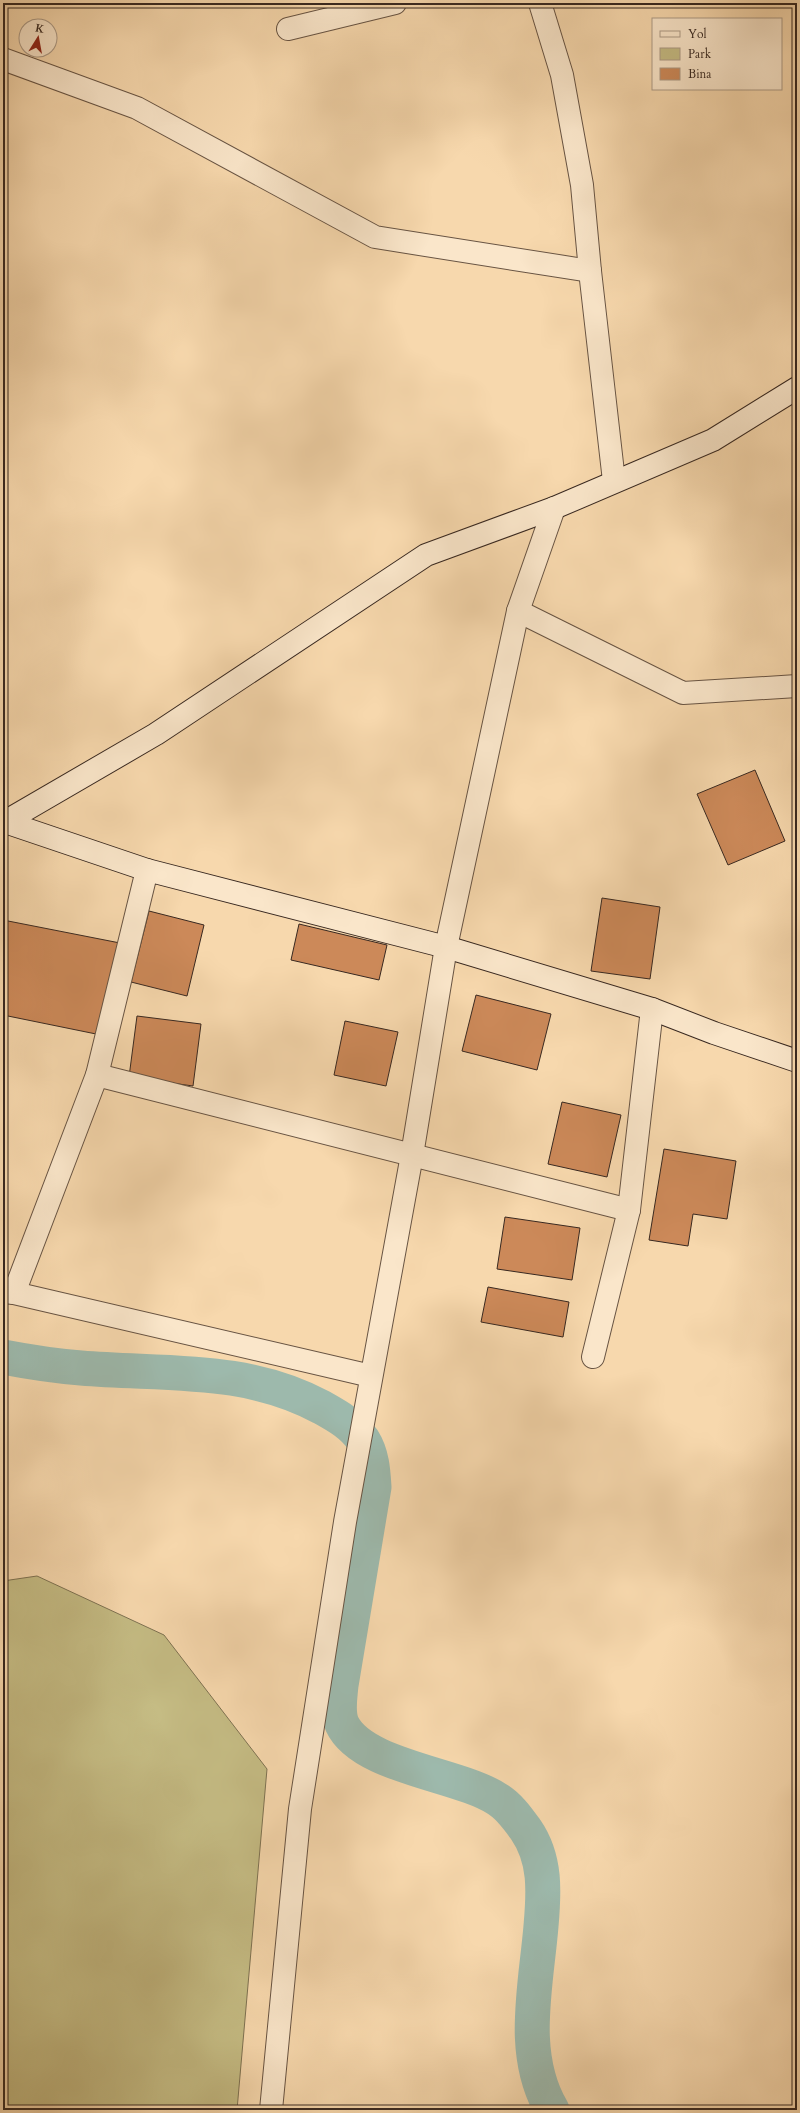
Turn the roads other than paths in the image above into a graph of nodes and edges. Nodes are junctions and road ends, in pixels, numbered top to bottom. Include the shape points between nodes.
1 (395, 3) edge
2 (540, 3) edge
3 (288, 29) dead end
4 (3, 58) edge
5 (590, 271) junction
6 (797, 388) edge
7 (614, 481) junction
8 (554, 508) junction
9 (518, 611) junction
10 (797, 686) edge
11 (4, 823) edge
12 (146, 870) junction
13 (446, 947) junction
14 (652, 1009) junction
15 (797, 1060) edge
16 (97, 1075) junction
17 (412, 1155) junction
18 (629, 1210) junction
19 (9, 1292) edge
20 (593, 1356) dead end
21 (371, 1376) junction
22 (271, 2110) edge

1 - 3 street
2 - 5 street via 563,82 582,185
4 - 5 street via 137,108 375,237
5 - 7 street
6 - 7 street via 712,440
7 - 8 street
8 - 9 street
8 - 11 street via 426,555 156,734
9 - 10 street via 683,693
9 - 13 street
11 - 12 street
12 - 13 street
12 - 16 street
13 - 14 street
13 - 17 street
14 - 15 street via 714,1033
14 - 18 street
16 - 17 street
16 - 19 street
17 - 18 street
17 - 21 street
18 - 20 street
19 - 21 street
21 - 22 street via 345,1522 300,1809

